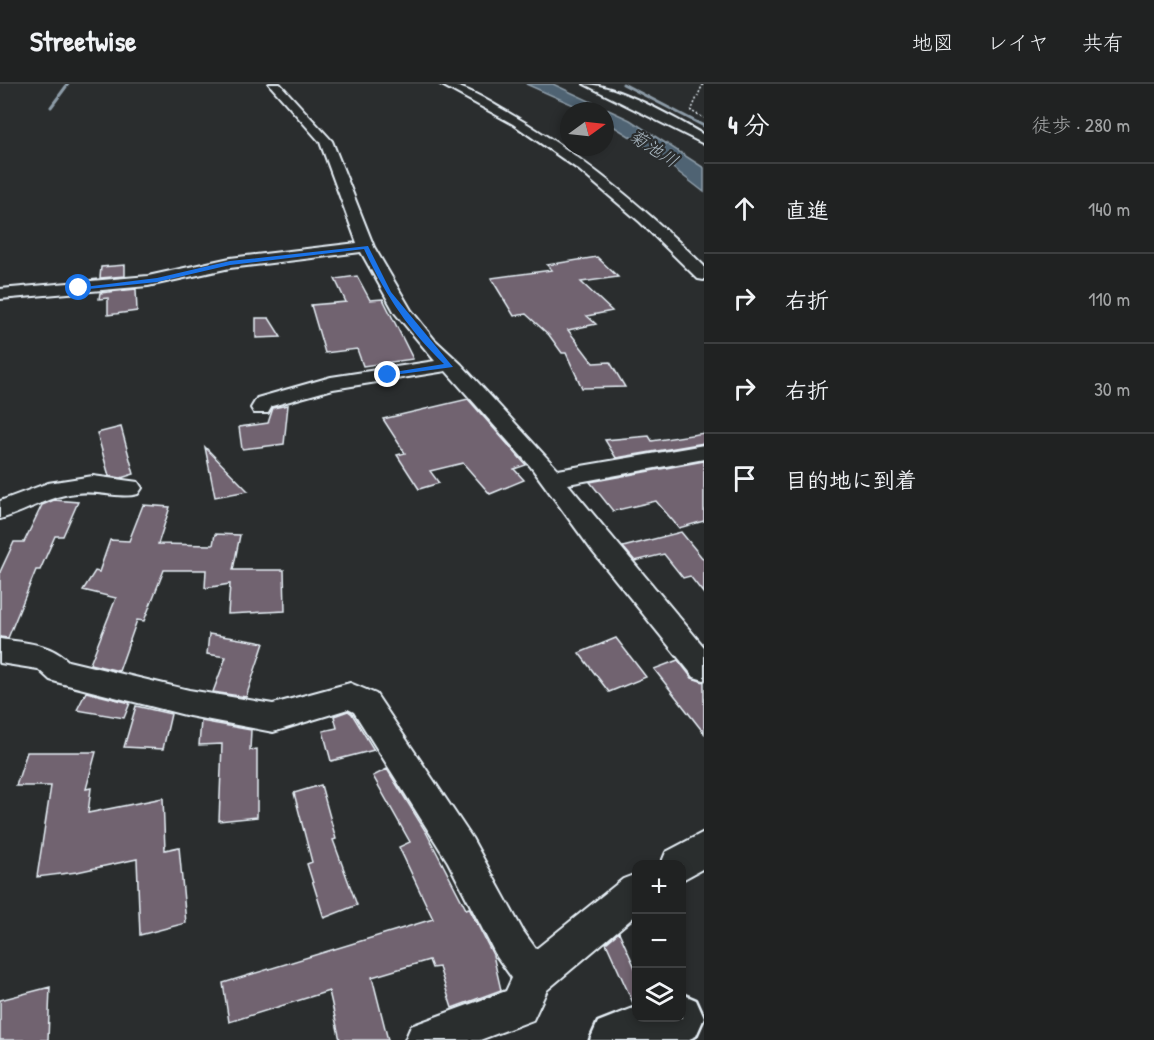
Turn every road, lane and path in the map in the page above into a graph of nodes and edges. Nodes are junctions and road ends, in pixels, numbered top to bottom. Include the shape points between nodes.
1 (274, 84) edge
2 (445, 84) edge
3 (589, 84) edge
4 (703, 84) edge
5 (704, 118) edge
6 (704, 140) edge
7 (366, 247) junction
8 (704, 275) edge
9 (0, 294) edge
10 (450, 365) junction
11 (261, 408) dead end
12 (704, 452) edge
13 (553, 479) junction
14 (130, 488) dead end
15 (0, 511) edge
16 (0, 651) edge
17 (704, 668) edge
18 (704, 849) edge
19 (685, 860) edge
20 (632, 895) edge
21 (534, 976) junction
22 (704, 1008) edge
23 (686, 1015) edge
24 (666, 1022) edge
25 (425, 1040) edge
26 (616, 1040) edge

1 - 7 street via 326,141
2 - 8 street via 495,109 591,171
3 - 6 street via 670,120
4 - 5 path via 691,111
7 - 9 street via 230,263 148,281
7 - 10 street via 388,292 428,344
10 - 11 street via 331,383 264,402
10 - 13 street
12 - 13 street
13 - 17 street
14 - 15 street via 102,484 62,486 46,489
16 - 21 street via 46,658 60,671 189,703 273,717 350,696 365,703 460,850 510,944
18 - 19 street
20 - 21 street
21 - 25 street via 519,1006
22 - 23 highway
24 - 26 highway

